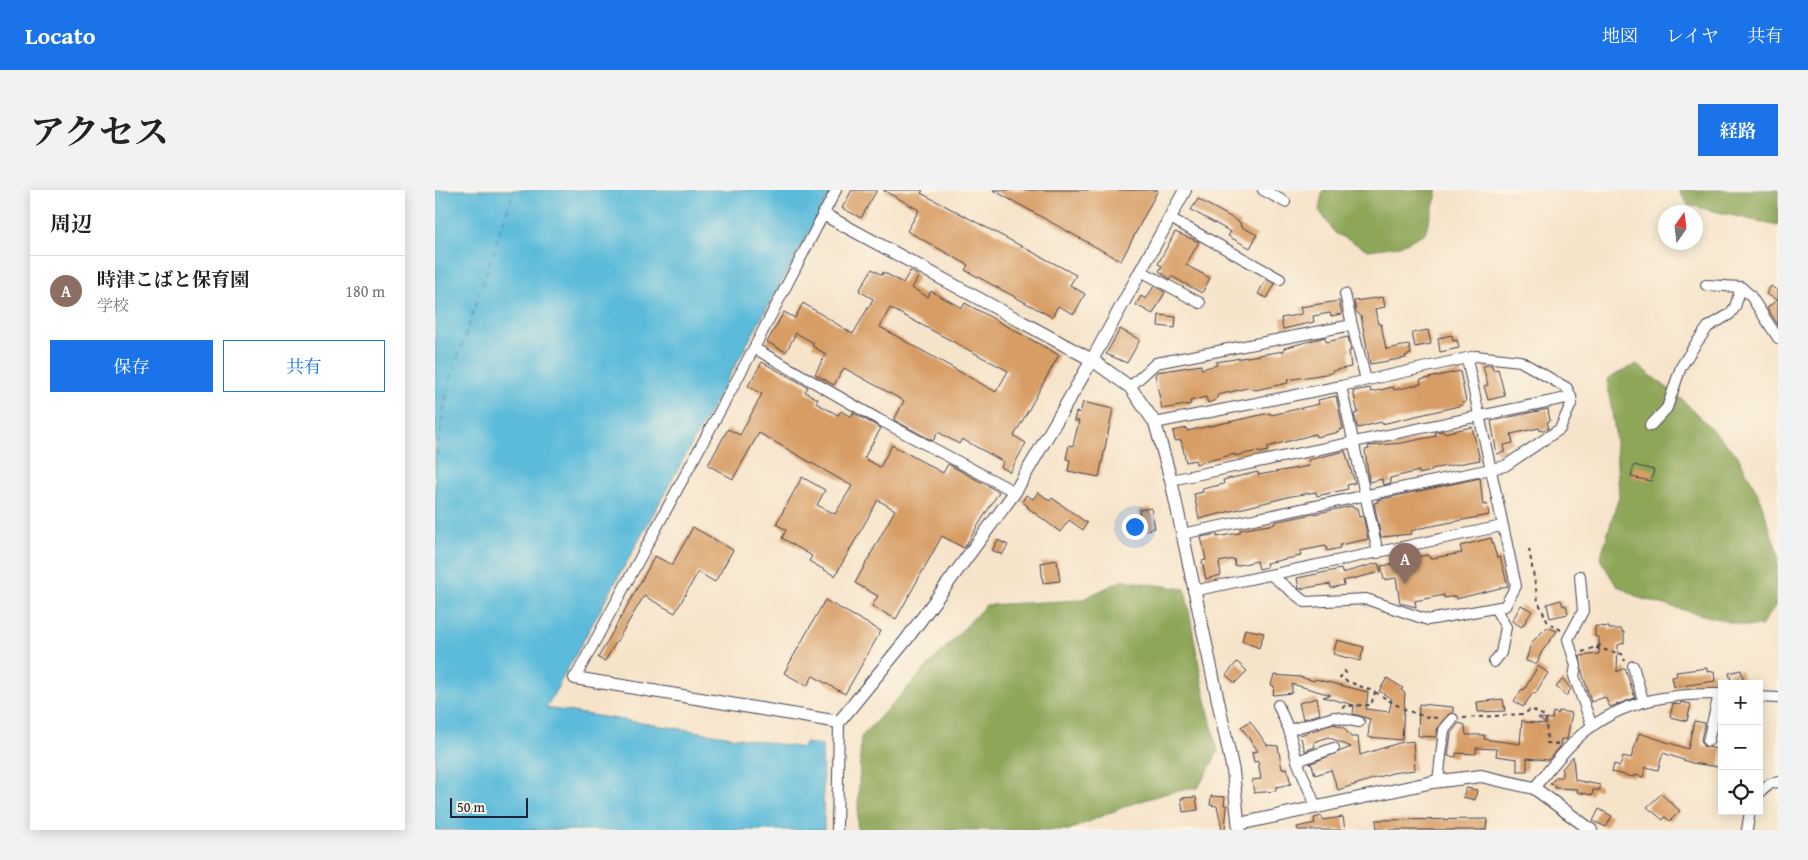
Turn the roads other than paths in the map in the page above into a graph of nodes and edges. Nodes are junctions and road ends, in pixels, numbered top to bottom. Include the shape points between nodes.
1 (837, 190) edge
2 (1185, 190) edge
3 (1263, 190) edge
4 (1285, 202) dead end
5 (823, 214) junction
6 (1170, 218) junction
7 (1141, 271) junction
8 (1280, 279) dead end
9 (1706, 285) dead end
10 (1741, 287) junction
11 (1345, 294) dead end
12 (1200, 303) dead end
13 (1352, 325) junction
14 (1778, 338) edge
15 (754, 348) junction
16 (1467, 359) junction
17 (1092, 360) junction
18 (1366, 380) junction
19 (1341, 386) junction
20 (1130, 387) junction
21 (1571, 397) junction
22 (1479, 414) junction
23 (1155, 423) junction
24 (1650, 426) dead end
25 (1353, 442) junction
26 (1489, 469) junction
27 (1171, 480) junction
28 (1015, 492) junction
29 (1365, 495) junction
30 (1502, 526) junction
31 (1182, 534) junction
32 (1379, 552) junction
33 (1271, 575) junction
34 (1580, 576) dead end
35 (1193, 591) junction
36 (1495, 608) junction
37 (1494, 662) dead end
38 (1633, 666) road end
39 (575, 678) joint
40 (1718, 694) edge
41 (1763, 697) edge
42 (1778, 698) edge
43 (1643, 700) junction
44 (1718, 702) edge
45 (1278, 704) dead end
46 (1453, 718) road end
47 (839, 722) junction
48 (1359, 722) dead end
49 (1592, 726) junction
50 (1289, 730) junction
51 (1708, 741) dead end
52 (1333, 748) dead end
53 (1297, 761) junction
54 (1438, 781) junction
55 (1778, 782) edge
56 (1534, 788) junction
57 (1763, 791) edge
58 (1315, 807) junction
59 (1749, 815) edge
60 (1239, 827) edge
61 (837, 830) edge
62 (1591, 830) edge
63 (1747, 830) edge

1 - 5 street
2 - 6 street
3 - 4 street
5 - 15 street
5 - 17 street
6 - 7 street
6 - 8 street
7 - 12 street
7 - 17 street
9 - 10 street
10 - 14 street via 1750,295
10 - 24 street via 1730,314 1709,327 1695,345 1681,367 1667,408
11 - 13 street
13 - 18 street
13 - 20 street via 1156,363
15 - 28 street
15 - 39 street
16 - 18 street
16 - 21 street via 1476,356 1520,361 1567,388
16 - 22 street
17 - 20 street
17 - 28 street
18 - 19 street
19 - 23 street
19 - 25 street
20 - 23 street
21 - 22 street
21 - 26 street via 1572,402 1560,429 1505,466
22 - 25 street
22 - 26 street
23 - 27 street
25 - 27 street
25 - 29 street
26 - 29 street
26 - 30 street
27 - 31 street
28 - 47 street via 906,640
29 - 31 street
29 - 32 street
30 - 32 street
30 - 36 street via 1517,586 1505,606
31 - 35 street
32 - 33 street
33 - 35 street
33 - 36 street via 1305,602 1366,600 1428,620
34 - 49 street via 1583,611 1568,639 1576,666 1574,676
35 - 60 street via 1233,770
36 - 37 street via 1506,626 1501,653
38 - 43 street
39 - 47 street
40 - 43 street
41 - 42 street
43 - 49 street via 1621,708
44 - 51 street
45 - 50 street
46 - 54 street via 1444,730
47 - 61 street
48 - 50 street via 1334,717
49 - 56 street
50 - 53 street
52 - 53 street
53 - 58 street
54 - 56 street via 1481,776
54 - 58 street
55 - 57 street
56 - 62 street
58 - 60 street
59 - 63 street

